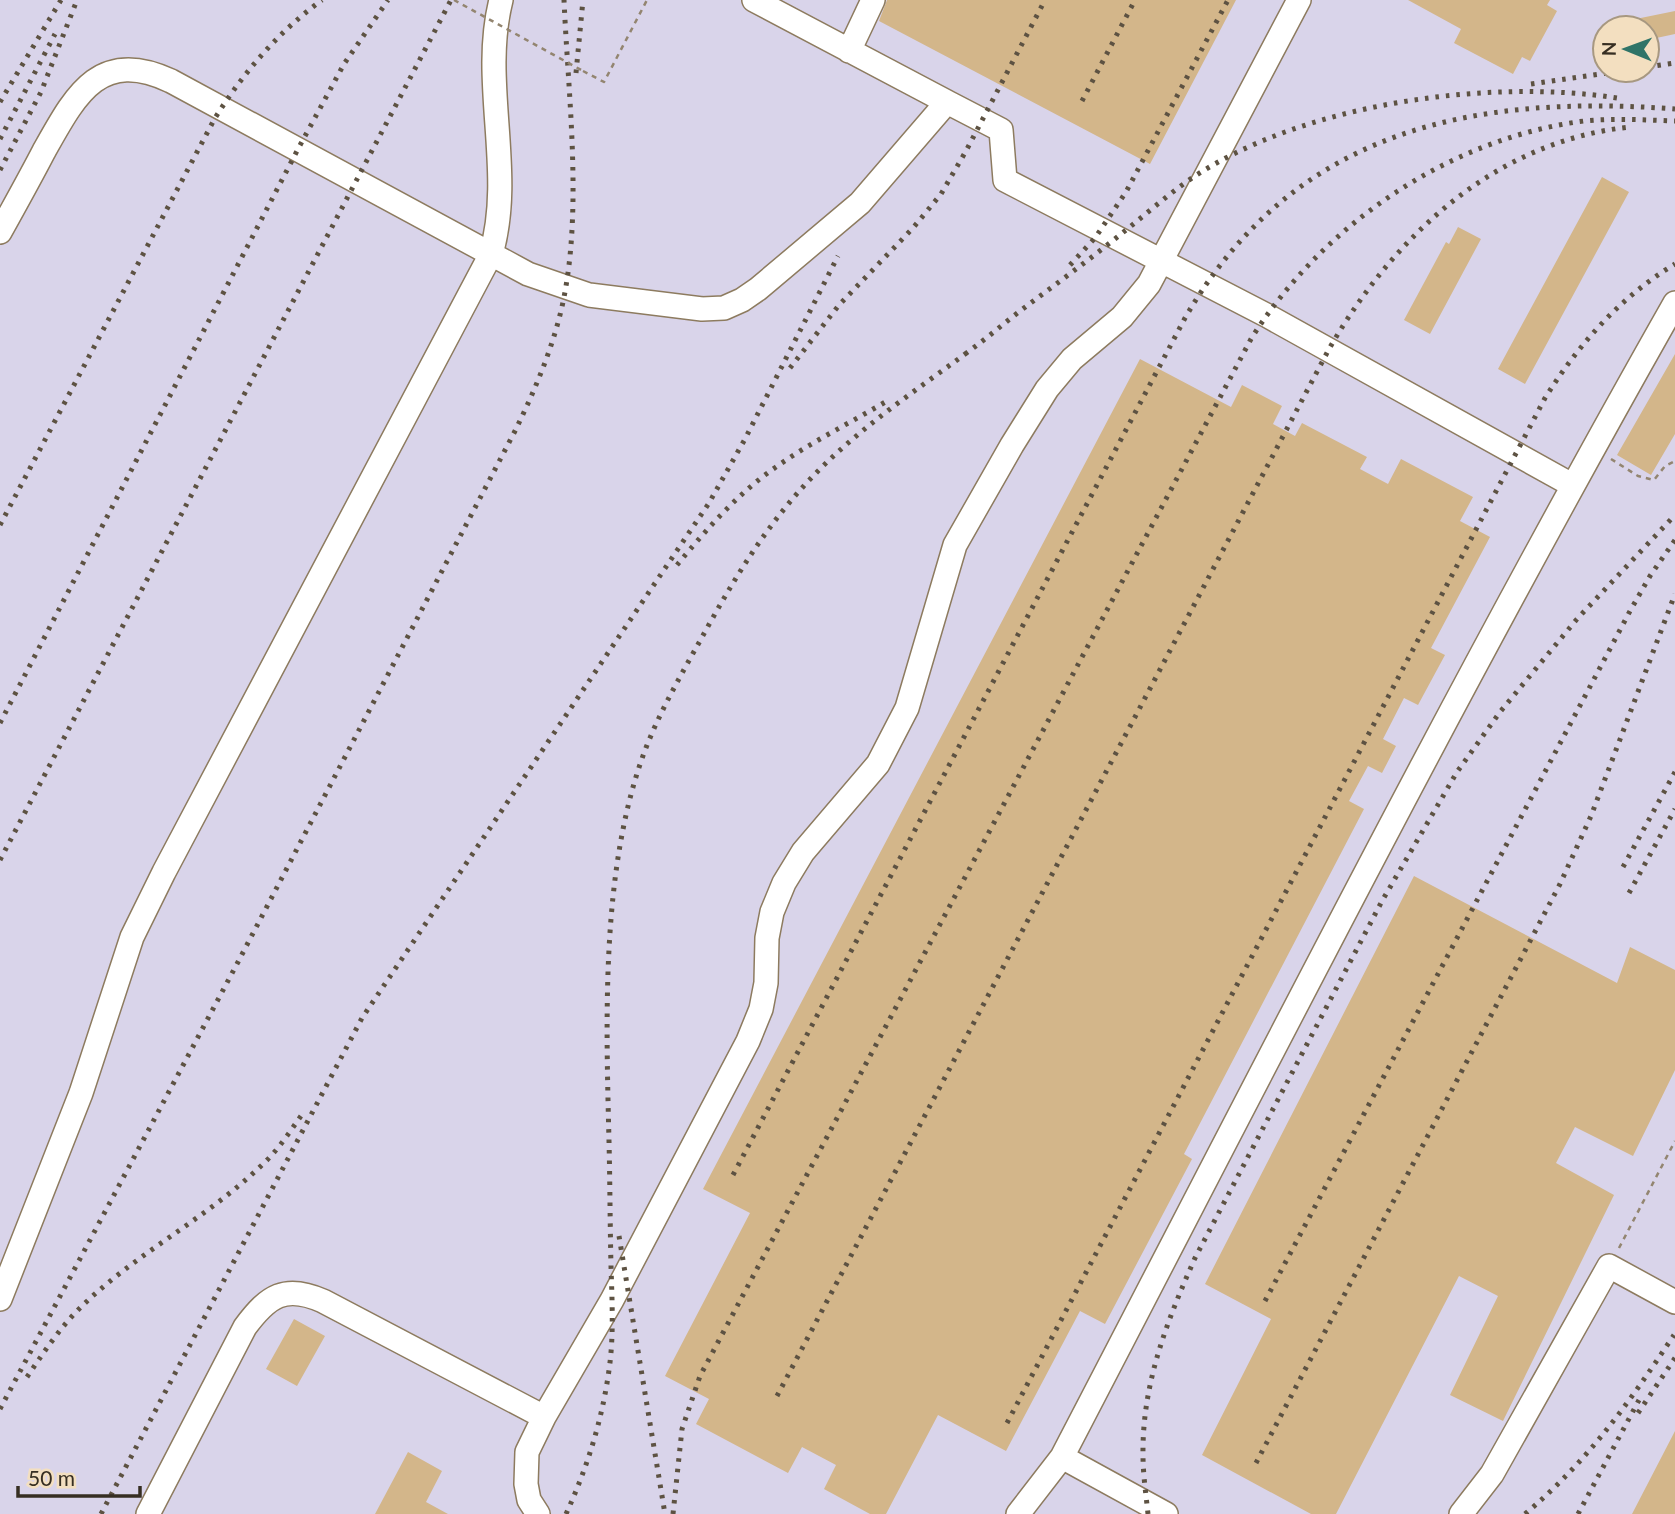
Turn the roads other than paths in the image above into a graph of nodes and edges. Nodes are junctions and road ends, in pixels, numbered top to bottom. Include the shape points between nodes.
1 (501, 0) edge
2 (754, 0) edge
3 (873, 0) edge
4 (1299, 0) edge
5 (849, 51) junction
6 (947, 102) junction
7 (0, 232) edge
8 (491, 254) junction
9 (1162, 262) junction
10 (1675, 303) edge
11 (1572, 485) junction
12 (0, 1298) edge
13 (1675, 1302) edge
14 (544, 1417) junction
15 (1062, 1457) junction
16 (148, 1514) edge
17 (538, 1514) edge
18 (1018, 1514) edge
19 (1166, 1514) edge
20 (1461, 1514) edge

1 - 8 street via 494,49 501,202
2 - 5 street
3 - 5 street
4 - 9 street
5 - 6 street
6 - 8 street via 860,204 758,289 723,308 589,295 528,274
6 - 9 street via 1001,130 1005,180
7 - 8 street via 63,117 85,87 105,75 135,70 171,81
8 - 12 street via 132,937 81,1093
9 - 11 street
9 - 14 street via 1122,317 1072,359 1047,389 955,545 906,708 878,764 803,852 784,883 767,938 761,1009 748,1041 612,1300
10 - 11 street
11 - 15 street
13 - 20 street via 1609,1266 1492,1474
14 - 16 street via 316,1298 294,1292 278,1295 245,1327
14 - 17 street via 527,1452 525,1469 529,1500
15 - 18 street
15 - 19 street

